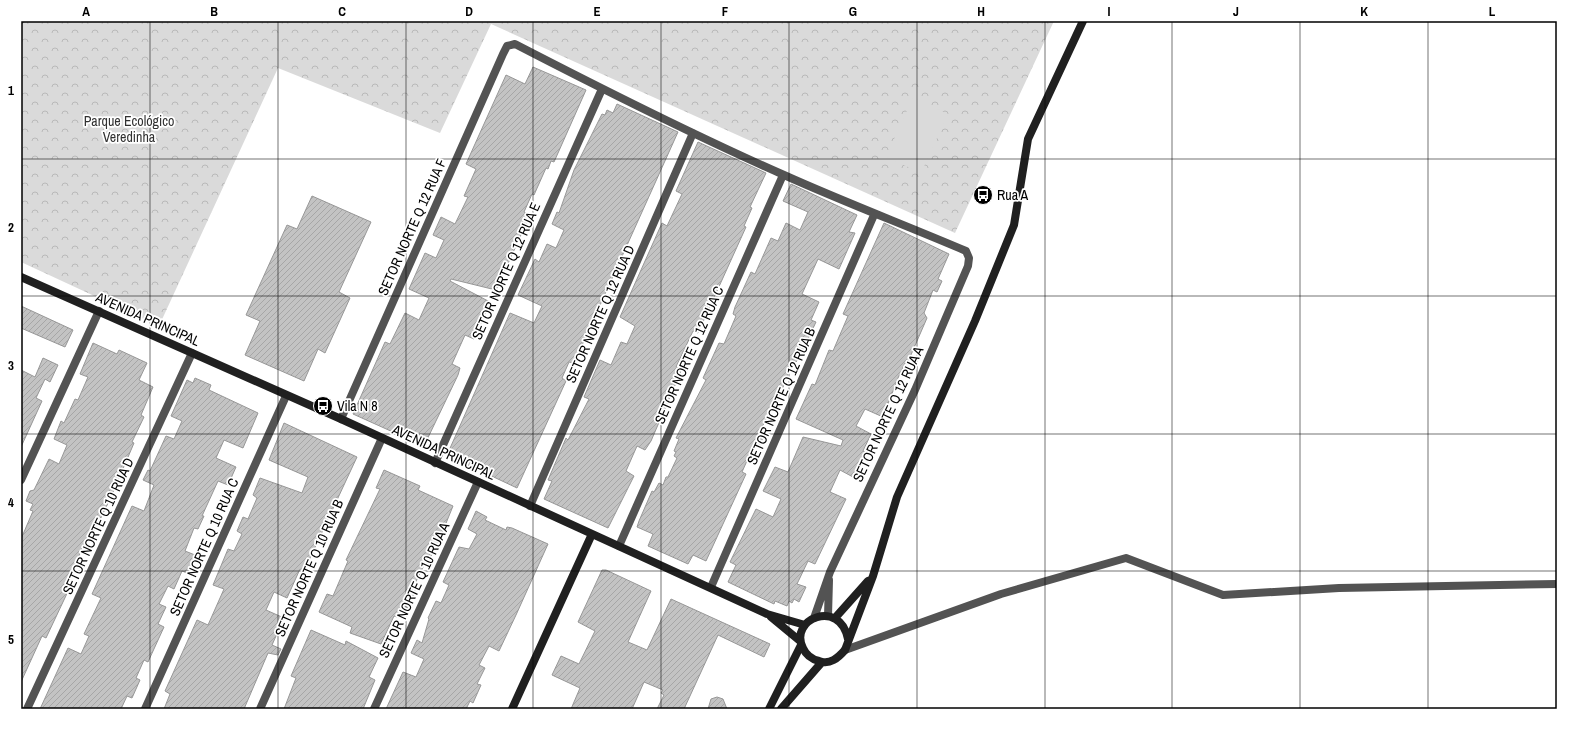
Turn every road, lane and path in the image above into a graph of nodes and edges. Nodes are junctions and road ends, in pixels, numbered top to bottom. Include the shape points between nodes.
1 (1083, 21) edge
2 (602, 89) junction
3 (693, 133) junction
4 (783, 175) junction
5 (874, 215) junction
6 (21, 277) edge
7 (99, 311) junction
8 (192, 353) junction
9 (286, 396) junction
10 (341, 419) junction
11 (382, 438) junction
12 (435, 463) junction
13 (21, 480) edge
14 (478, 482) junction
15 (530, 506) junction
16 (592, 534) junction
17 (619, 546) junction
18 (830, 572) junction
19 (873, 576) junction
20 (1557, 584) edge
21 (711, 587) junction
22 (767, 614) junction
23 (832, 617) junction
24 (814, 618) junction
25 (805, 625) junction
26 (848, 639) junction
27 (801, 643) junction
28 (845, 650) junction
29 (822, 662) junction
30 (27, 709) edge
31 (145, 709) edge
32 (260, 709) edge
33 (374, 709) edge
34 (512, 709) edge
35 (769, 709) edge
36 (781, 709) edge

1 - 19 street via 1028,139 1014,225 975,321 897,497
2 - 3 street
2 - 10 street, SETOR NORTE Q 12 RUA F via 515,44 507,46
2 - 12 street, SETOR NORTE Q 12 RUA E
3 - 4 street
3 - 15 street, SETOR NORTE Q 12 RUA D
4 - 5 street
4 - 17 street, SETOR NORTE Q 12 RUA C
5 - 18 street, SETOR NORTE Q 12 RUA A via 966,251 969,258 968,266 915,390
5 - 21 street, SETOR NORTE Q 12 RUA B
6 - 7 street, AVENIDA PRINCIPAL
7 - 8 street, AVENIDA PRINCIPAL
7 - 13 street
8 - 9 street, AVENIDA PRINCIPAL
8 - 30 street, SETOR NORTE Q 10 RUA D
9 - 10 street, AVENIDA PRINCIPAL
9 - 31 street, SETOR NORTE Q 10 RUA C
10 - 11 street, AVENIDA PRINCIPAL
11 - 12 street, AVENIDA PRINCIPAL
11 - 32 street, SETOR NORTE Q 10 RUA B
12 - 14 street, AVENIDA PRINCIPAL
14 - 15 street, AVENIDA PRINCIPAL
14 - 33 street, SETOR NORTE Q 10 RUA A
15 - 16 street, AVENIDA PRINCIPAL
16 - 17 street, AVENIDA PRINCIPAL
16 - 34 street
17 - 21 street, AVENIDA PRINCIPAL
18 - 23 street
18 - 24 street, SETOR NORTE Q 12 RUA A
19 - 23 street
19 - 26 street
20 - 28 street via 1339,588 1223,594 1126,558 1002,594
21 - 22 street, AVENIDA PRINCIPAL
22 - 25 street, AVENIDA PRINCIPAL
22 - 27 street, AVENIDA PRINCIPAL
23 - 24 street
23 - 26 street via 842,623
24 - 25 street
25 - 27 street via 801,633
26 - 28 street
27 - 29 street, AVENIDA PRINCIPAL via 809,656
27 - 35 street
28 - 29 street via 839,657
29 - 36 street

